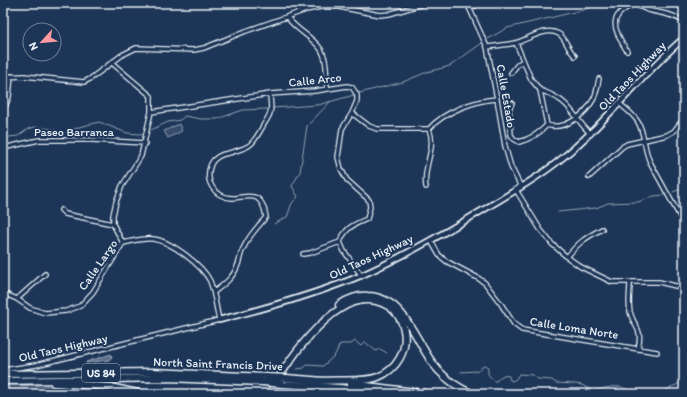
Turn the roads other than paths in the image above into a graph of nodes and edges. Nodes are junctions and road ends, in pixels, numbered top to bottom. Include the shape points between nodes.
1 (426, 3) edge
2 (468, 3) edge
3 (482, 3) edge
4 (635, 3) edge
5 (470, 8) junction
6 (287, 18) junction
7 (684, 22) edge
8 (684, 38) edge
9 (516, 43) junction
10 (487, 47) junction
11 (627, 51) dead end
12 (575, 56) dead end
13 (523, 61) junction
14 (112, 63) junction
15 (511, 73) dead end
16 (11, 76) junction
17 (3, 77) edge
18 (599, 79) dead end
19 (327, 88) junction
20 (540, 90) junction
21 (270, 94) junction
22 (497, 99) junction
23 (512, 103) dead end
24 (620, 104) junction
25 (3, 112) edge
26 (151, 112) junction
27 (352, 113) junction
28 (576, 118) junction
29 (684, 118) edge
30 (547, 125) junction
31 (430, 129) junction
32 (591, 134) junction
33 (643, 140) junction
34 (145, 143) junction
35 (3, 148) edge
36 (589, 177) dead end
37 (426, 187) dead end
38 (521, 187) junction
39 (516, 190) junction
40 (61, 210) dead end
41 (113, 224) junction
42 (684, 224) edge
43 (602, 229) dead end
44 (431, 241) junction
45 (340, 242) junction
46 (123, 243) junction
47 (303, 254) dead end
48 (567, 257) junction
49 (45, 274) dead end
50 (361, 275) junction
51 (630, 282) junction
52 (684, 288) edge
53 (214, 292) junction
54 (3, 293) edge
55 (17, 299) junction
56 (218, 320) junction
57 (638, 349) junction
58 (657, 352) dead end
59 (3, 370) edge
60 (3, 374) edge
61 (265, 380) junction
62 (3, 381) edge
63 (284, 381) junction
64 (320, 381) junction
65 (142, 394) edge
66 (266, 394) edge
67 (270, 394) edge
68 (352, 394) edge
69 (384, 394) edge
70 (431, 394) edge
71 (473, 394) edge

1 - 6 street via 380,15 339,7 321,7
2 - 5 street, Calle Estado
3 - 5 street
4 - 7 street via 642,8 675,16
4 - 11 street via 624,8 616,20 619,38
5 - 10 street, Calle Estado
6 - 14 street via 194,50 136,48
6 - 19 street via 320,48 326,67
8 - 24 street, Old Taos Highway via 663,56
9 - 10 street
9 - 12 street via 541,33 558,33
9 - 13 street
10 - 22 street, Calle Estado
13 - 15 street
13 - 20 street via 531,79
14 - 16 street via 84,82
14 - 26 street via 151,96
16 - 17 street
16 - 25 street via 9,96
18 - 28 street via 594,100
19 - 21 street, Calle Arco
19 - 27 street, Calle Arco via 347,86 354,89 357,101
20 - 28 street via 554,95
20 - 30 street
21 - 26 street, Calle Arco
21 - 53 street via 270,113 254,143 246,148 220,155 212,161 209,170 208,179 221,195 232,198 257,198 265,209 266,217 244,246 237,267 229,279
22 - 31 street via 487,99 457,110 435,123
22 - 38 street, Calle Estado via 505,146 511,167
23 - 30 street via 509,115 511,135 514,139 519,142 525,140
24 - 32 street, Old Taos Highway
24 - 33 street via 637,120
26 - 34 street
27 - 31 street via 377,129
27 - 45 street, Calle Arco via 342,129 338,157 347,180 369,200 370,207 367,219 348,228
28 - 30 street via 560,127
28 - 32 street
29 - 33 street via 674,131 667,135
31 - 37 street via 432,147 426,172
32 - 38 street, Old Taos Highway via 561,160
33 - 36 street via 622,147
33 - 42 street via 646,155
34 - 35 street, Paseo Barranca via 39,140
34 - 41 street via 141,156 122,186 116,202
38 - 39 street, Old Taos Highway
39 - 44 street, Old Taos Highway
39 - 48 street via 540,229
40 - 41 street via 65,214
41 - 46 street
43 - 48 street via 584,238
44 - 50 street, Old Taos Highway
44 - 57 street, Calle Loma Norte via 446,261 485,283 514,324 522,330
45 - 47 street
45 - 50 street
46 - 53 street, Calle Largo via 154,239 169,245 201,269 209,279
46 - 55 street, Calle Largo via 93,292 80,306 66,311 45,313 30,308
48 - 51 street via 612,282
49 - 55 street
50 - 56 street, Old Taos Highway via 290,301
51 - 52 street via 659,282
51 - 57 street via 629,306 641,338
53 - 56 street, Calle Largo
54 - 55 street, Calle Largo
56 - 59 street, Old Taos Highway via 41,364
57 - 58 street, Calle Loma Norte
60 - 61 highway, North Saint Francis Drive / US 84 via 152,372
61 - 62 highway, North Saint Francis Drive / US 84 via 168,378
61 - 63 highway, North Saint Francis Drive / US 84, bridge
62 - 65 highway via 101,386
63 - 64 highway, North Saint Francis Drive / US 84
63 - 69 highway, North Saint Francis Drive / US 84
64 - 67 highway via 369,379 392,369 400,360 405,344 404,327 396,314 386,305 368,300 340,308 305,342
64 - 70 highway, North Saint Francis Drive / US 84
66 - 71 highway via 290,355 315,326 342,302 365,296 383,299 394,306 437,370 449,381
68 - 69 highway

